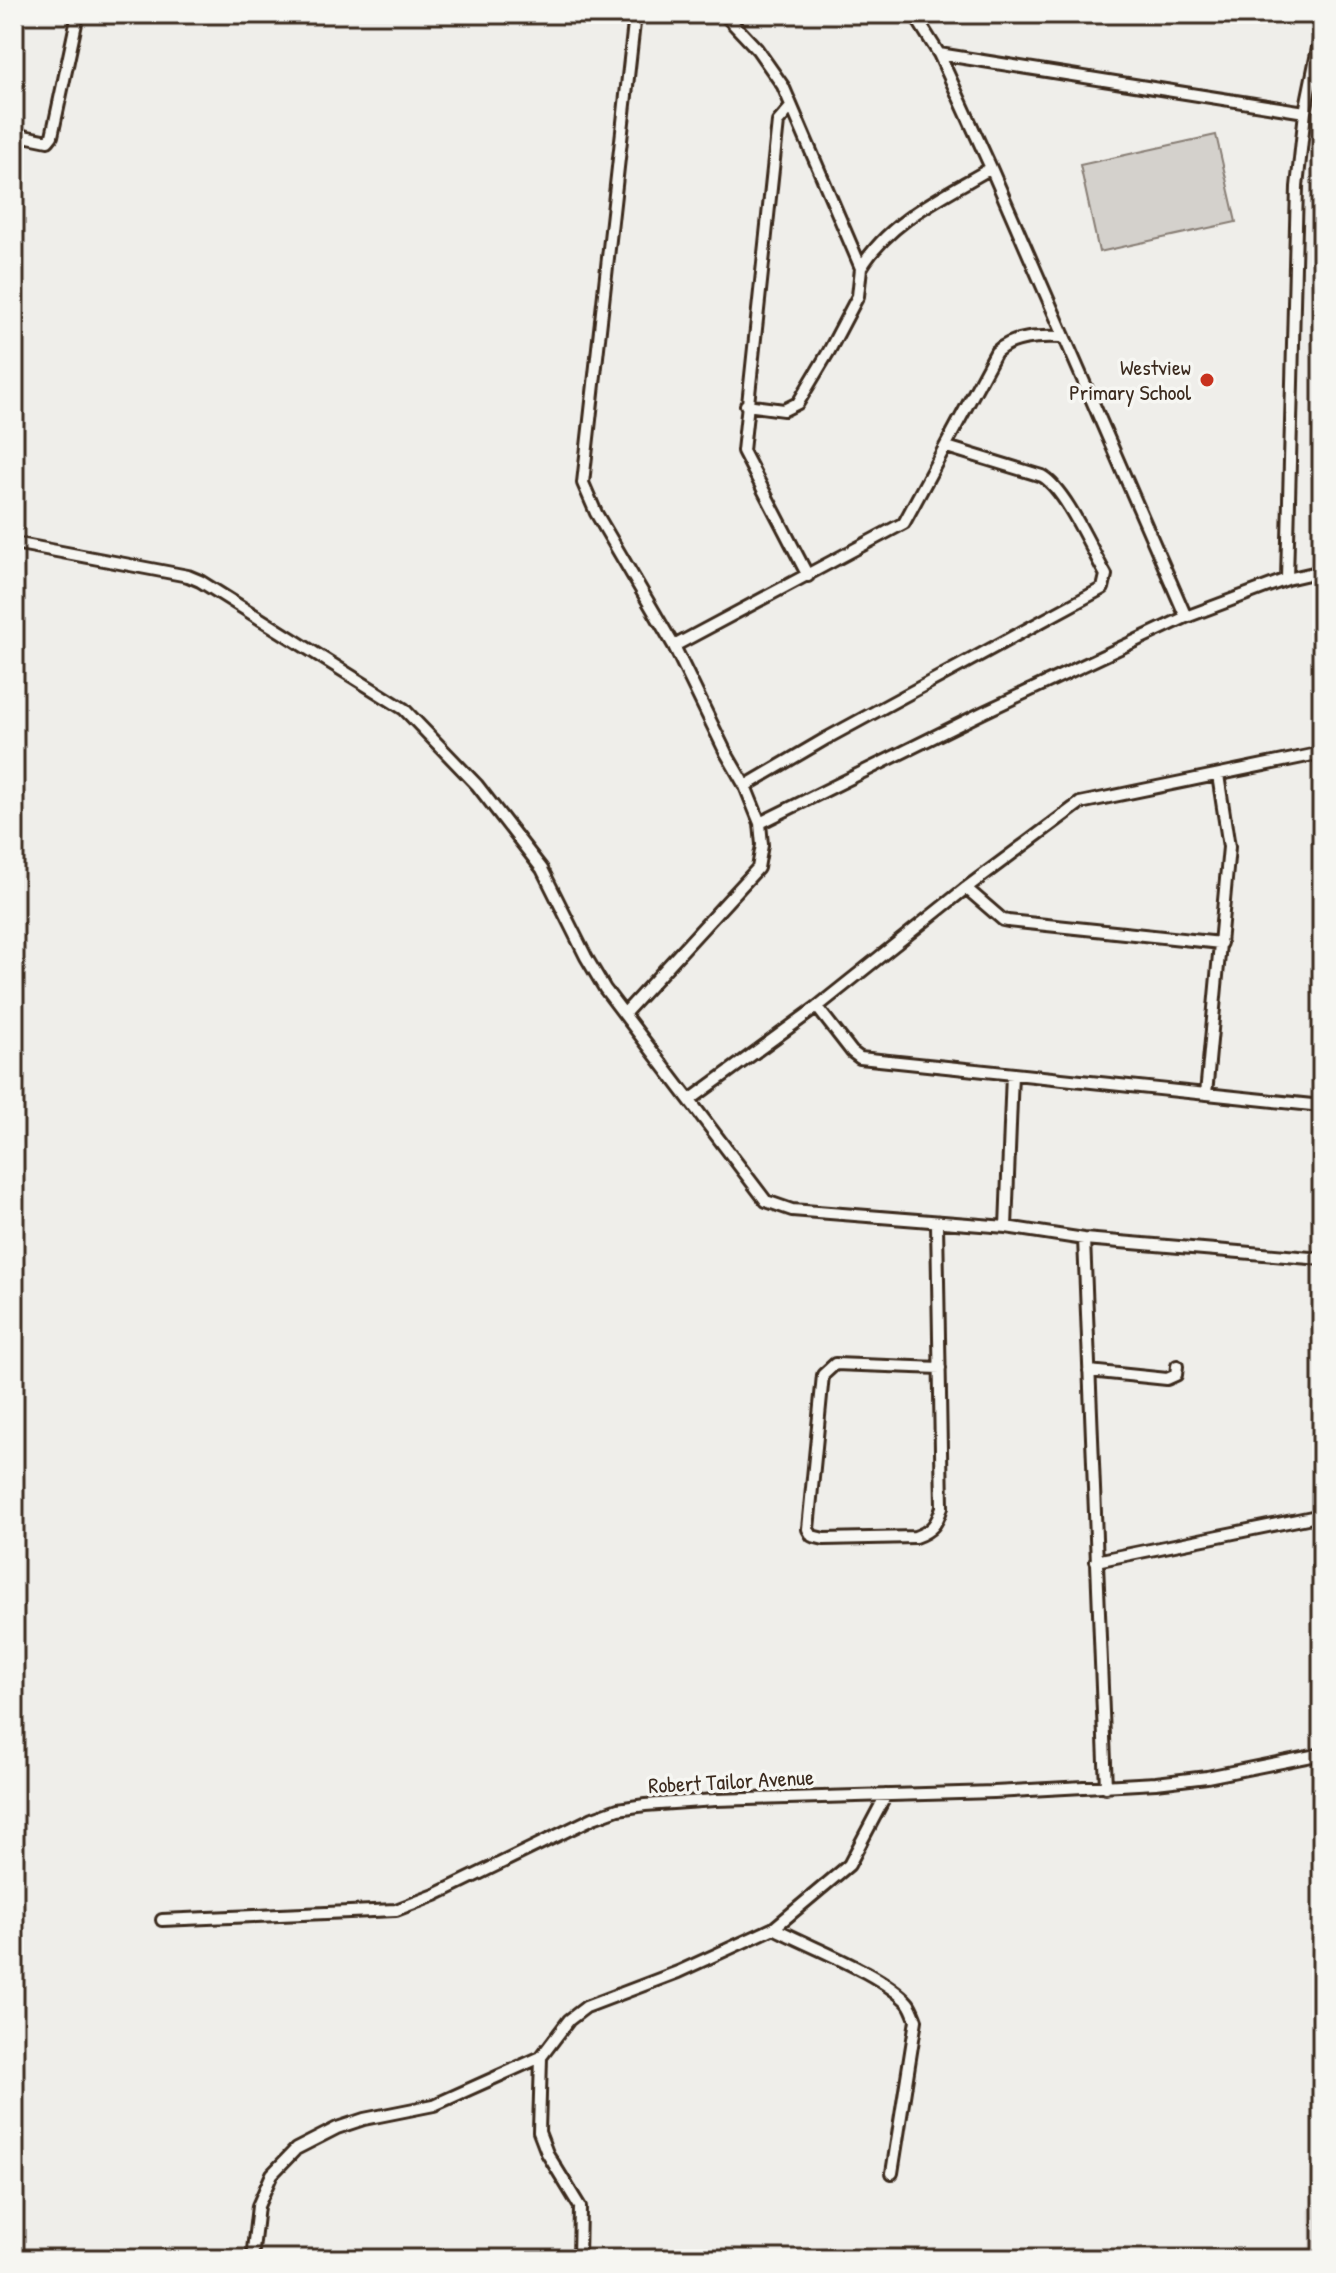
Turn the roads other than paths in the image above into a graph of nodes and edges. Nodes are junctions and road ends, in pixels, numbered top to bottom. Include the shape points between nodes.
1 (78, 14) edge
2 (635, 14) edge
3 (724, 14) edge
4 (914, 14) edge
5 (1322, 28) edge
6 (939, 54) junction
7 (791, 107) junction
8 (1305, 112) junction
9 (14, 134) edge
10 (991, 168) junction
11 (861, 268) junction
12 (1062, 337) junction
13 (746, 405) junction
14 (947, 447) junction
15 (14, 543) edge
16 (1322, 571) edge
17 (808, 576) junction
18 (1287, 579) junction
19 (1186, 617) junction
20 (674, 646) junction
21 (1322, 753) edge
22 (1218, 775) junction
23 (745, 786) junction
24 (760, 823) junction
25 (966, 888) junction
26 (1221, 943) junction
27 (817, 1007) junction
28 (624, 1014) junction
29 (1012, 1074) junction
30 (1206, 1094) junction
31 (690, 1100) junction
32 (1322, 1106) edge
33 (937, 1224) junction
34 (1006, 1227) junction
35 (1084, 1239) junction
36 (1322, 1259) edge
37 (1177, 1366) dead end
38 (940, 1368) junction
39 (1089, 1371) junction
40 (1322, 1515) edge
41 (1096, 1561) junction
42 (1322, 1754) edge
43 (1106, 1787) junction
44 (886, 1795) junction
45 (162, 1920) dead end
46 (774, 1928) junction
47 (541, 2057) junction
48 (892, 2173) dead end
49 (252, 2259) edge
50 (579, 2259) edge

1 - 9 street via 52,136 48,141
2 - 20 street via 583,483
3 - 7 street via 757,49
4 - 6 street
5 - 8 street
6 - 8 street
6 - 10 street
7 - 11 street
7 - 13 street via 778,122
8 - 18 street via 1297,187
10 - 11 street via 896,226
10 - 12 street
11 - 13 street via 858,296 798,403 784,410
12 - 14 street via 1002,346
12 - 19 street
13 - 17 street via 745,457
14 - 17 street via 904,523
14 - 23 street via 1052,482 1106,575 1103,588
15 - 28 street via 200,581 404,709 477,785 537,862 586,957
16 - 18 street
17 - 20 street
18 - 19 street
19 - 24 street
20 - 23 street
21 - 22 street
22 - 25 street via 1080,803
22 - 26 street via 1229,836
23 - 24 street
24 - 28 street via 758,868
25 - 26 street via 1003,920
25 - 27 street
26 - 30 street
27 - 29 street via 860,1058
27 - 31 street
28 - 31 street
29 - 30 street
29 - 34 street
30 - 32 street
31 - 33 street via 766,1201 792,1210
33 - 34 street
33 - 38 street
34 - 35 street
35 - 36 street
35 - 39 street
37 - 39 street via 1176,1375 1167,1379
38 - 38 street via 938,1523 915,1537 812,1536 808,1529 823,1375 835,1364
39 - 41 street
40 - 41 street
41 - 43 street
42 - 43 street, Robert Tailor Avenue via 1207,1777
43 - 44 street, Robert Tailor Avenue
44 - 45 street, Robert Tailor Avenue via 618,1809 396,1910
44 - 46 street via 849,1865
46 - 47 street via 586,2007
46 - 48 street via 859,1971 909,2005 916,2020
47 - 49 street via 434,2105 364,2119 296,2149 272,2174 258,2206
47 - 50 street via 539,2132 580,2207

